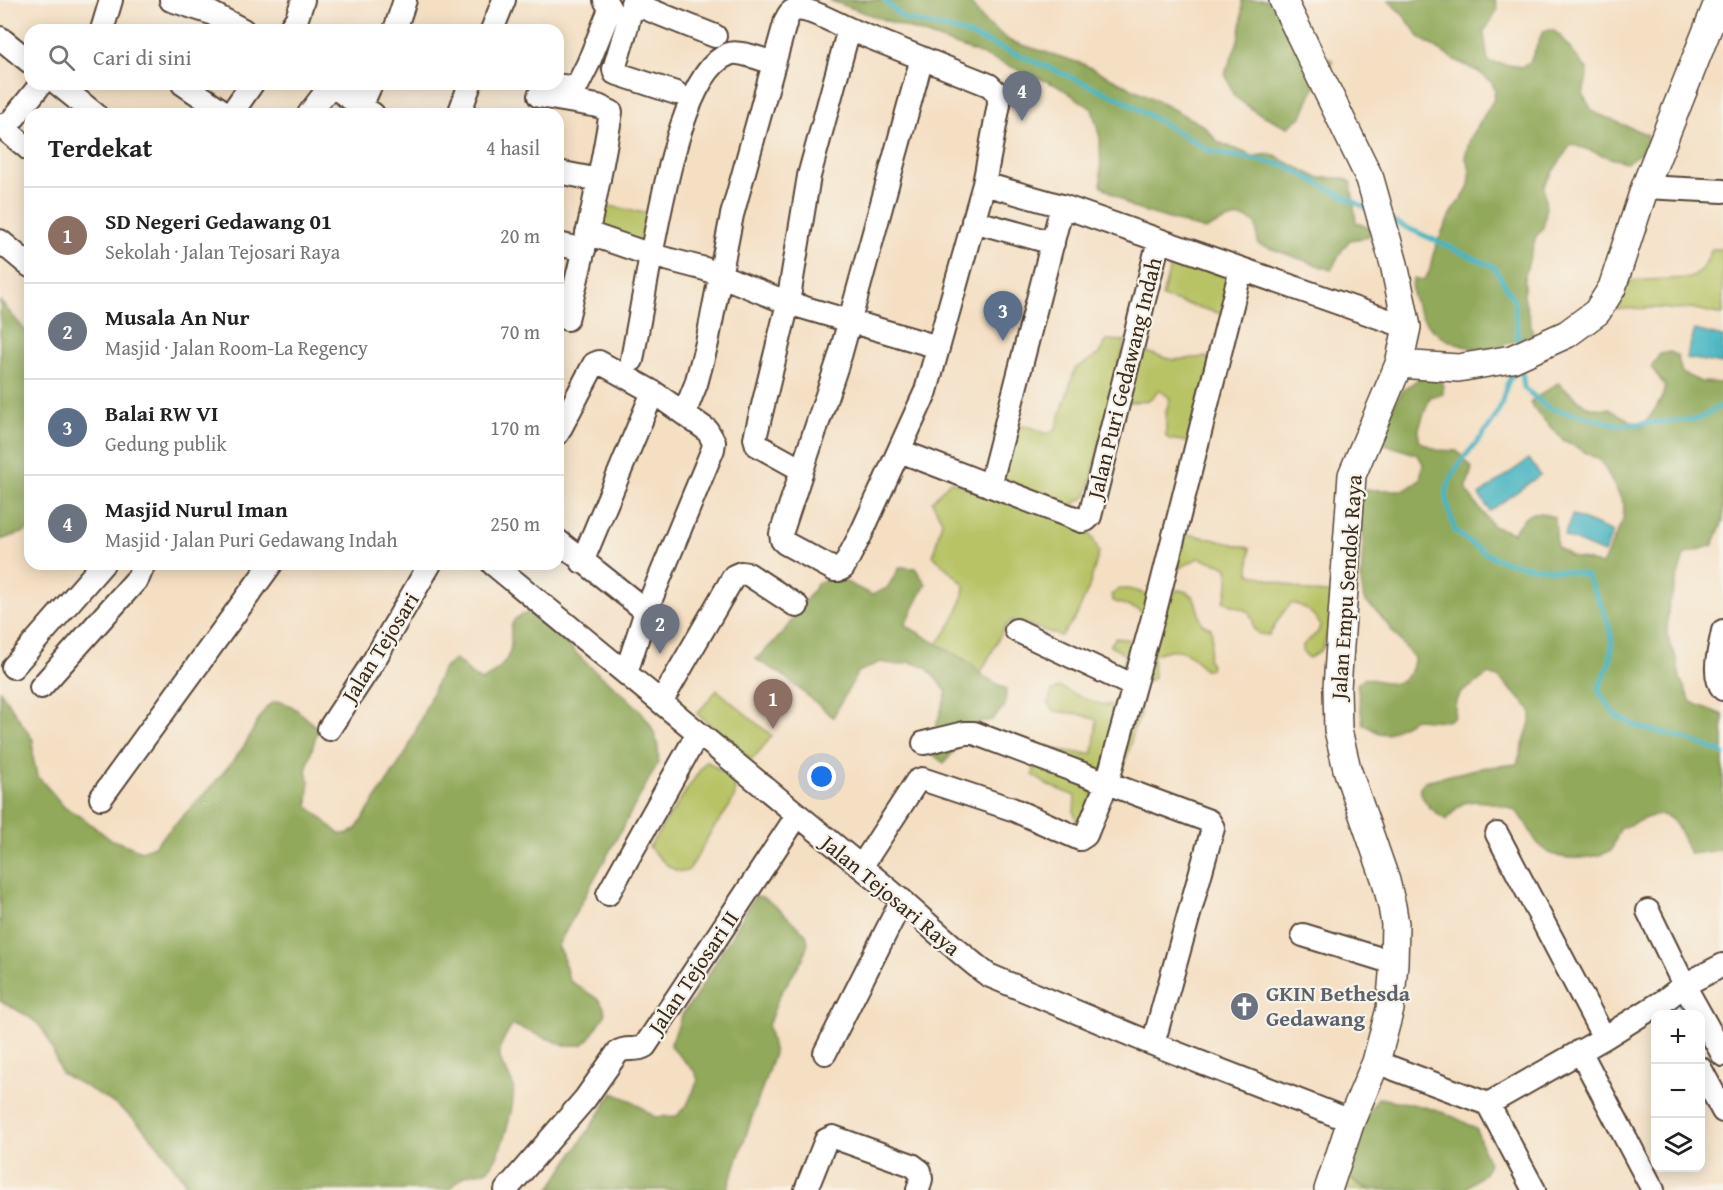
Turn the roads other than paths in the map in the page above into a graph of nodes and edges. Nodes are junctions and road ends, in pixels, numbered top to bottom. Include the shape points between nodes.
1 (111, 0) edge
2 (171, 0) edge
3 (303, 0) edge
4 (405, 0) edge
5 (504, 0) edge
6 (605, 0) edge
7 (1284, 0) edge
8 (1719, 0) edge
9 (633, 1) edge
10 (213, 7) edge
11 (104, 24) edge
12 (235, 24) edge
13 (293, 24) edge
14 (397, 24) edge
15 (494, 24) edge
16 (849, 29) junction
17 (715, 36) dead end
18 (0, 38) edge
19 (24, 57) edge
20 (922, 58) junction
21 (774, 63) junction
22 (564, 89) edge
23 (36, 90) edge
24 (65, 90) edge
25 (192, 90) edge
26 (247, 90) edge
27 (326, 90) edge
28 (337, 90) edge
29 (370, 90) edge
30 (468, 90) edge
31 (544, 90) edge
32 (676, 93) dead end
33 (88, 108) edge
34 (220, 108) edge
35 (234, 108) edge
36 (313, 108) edge
37 (364, 108) edge
38 (367, 108) edge
39 (461, 108) edge
40 (3, 127) edge
41 (24, 145) edge
42 (564, 173) edge
43 (599, 180) junction
44 (984, 184) junction
45 (1645, 188) junction
46 (1723, 191) edge
47 (1062, 206) junction
48 (973, 221) junction
49 (1159, 240) junction
50 (0, 241) edge
51 (586, 241) junction
52 (564, 243) edge
53 (1053, 243) junction
54 (651, 255) junction
55 (24, 261) edge
56 (1241, 269) junction
57 (719, 276) junction
58 (788, 303) junction
59 (567, 319) dead end
60 (850, 321) junction
61 (1407, 327) junction
62 (938, 347) junction
63 (632, 360) dead end
64 (1399, 364) junction
65 (653, 392) junction
66 (684, 414) junction
67 (564, 422) edge
68 (900, 451) junction
69 (802, 470) junction
70 (990, 486) junction
71 (564, 546) edge
72 (582, 561) junction
73 (98, 570) edge
74 (141, 570) edge
75 (268, 570) edge
76 (427, 570) edge
77 (500, 570) edge
78 (797, 606) dead end
79 (646, 611) junction
80 (1016, 630) dead end
81 (1723, 631) edge
82 (13, 667) dead end
83 (626, 673) junction
84 (1720, 681) edge
85 (1134, 686) junction
86 (41, 687) dead end
87 (661, 702) junction
88 (329, 729) dead end
89 (698, 733) junction
90 (924, 743) dead end
91 (1107, 783) junction
92 (101, 798) dead end
93 (797, 816) junction
94 (1497, 834) dead end
95 (861, 867) junction
96 (608, 894) dead end
97 (902, 900) junction
98 (1648, 911) dead end
99 (1303, 935) dead end
100 (1394, 963) junction
101 (1723, 965) edge
102 (1684, 985) junction
103 (1669, 1007) edge
104 (1604, 1038) junction
105 (1153, 1044) junction
106 (1580, 1051) junction
107 (825, 1053) dead end
108 (1723, 1055) edge
109 (1376, 1062) junction
110 (1705, 1076) edge
111 (1488, 1104) junction
112 (1723, 1111) edge
113 (1352, 1121) junction
114 (506, 1190) edge
115 (806, 1190) edge
116 (918, 1190) edge
117 (1328, 1190) edge
118 (1534, 1190) edge
119 (1653, 1190) edge

1 - 11 street
2 - 10 street
3 - 13 street
4 - 14 street
5 - 15 street
6 - 22 street via 610,9 588,64 576,88
7 - 61 street, Jalan Empu Sendok Raya via 1371,179
8 - 45 street
9 - 17 street
9 - 32 street via 615,73
10 - 12 street
16 - 20 street
16 - 21 street via 796,10 786,20
16 - 58 street via 809,177
18 - 19 street
20 - 44 street via 989,85 998,94
20 - 60 street
21 - 54 street via 734,52 726,54 704,76 688,107 675,147
21 - 57 street
23 - 40 street
24 - 33 street
25 - 34 street
26 - 35 street
27 - 36 street
28 - 37 street
29 - 38 street
30 - 39 street
31 - 43 street via 611,112
40 - 41 street
42 - 43 street
43 - 51 street
44 - 47 street, Jalan Puri Gedawang Indah
44 - 48 street
45 - 46 street
45 - 64 street via 1612,288 1597,312 1567,334 1522,354 1458,368
47 - 49 street, Jalan Puri Gedawang Indah
47 - 53 street
48 - 53 street
48 - 62 street
49 - 56 street, Jalan Puri Gedawang Indah
49 - 70 street, Jalan Puri Gedawang Indah via 1090,516 1082,521
50 - 55 street
51 - 52 street
51 - 54 street
51 - 59 street
53 - 70 street
54 - 57 street
54 - 63 street
56 - 61 street, Jalan Puri Gedawang Indah
56 - 85 street
57 - 58 street
57 - 66 street via 707,343
58 - 60 street
58 - 69 street via 755,442
60 - 62 street
60 - 69 street
61 - 64 street, Jalan Empu Sendok Raya
62 - 68 street via 926,391
64 - 100 street, Jalan Empu Sendok Raya via 1352,475 1336,688 1338,730 1347,769 1392,906
65 - 66 street
65 - 67 street via 596,362
65 - 72 street
66 - 79 street via 707,430 714,442 713,449
68 - 69 street via 861,534 839,570 782,540
68 - 70 street, Jalan Puri Gedawang Indah
71 - 72 street
72 - 79 street
73 - 82 street
74 - 86 street
75 - 92 street
76 - 88 street, Jalan Tejosari
77 - 83 street, Jalan Tejosari Raya
78 - 87 street via 748,574 734,576
79 - 83 street
80 - 85 street
81 - 84 street
83 - 87 street, Jalan Tejosari Raya
85 - 91 street
87 - 89 street, Jalan Tejosari Raya
89 - 93 street, Jalan Tejosari Raya
89 - 96 street
90 - 91 street via 974,733
91 - 95 street via 1086,836 1080,839 1012,809 920,780
91 - 105 street via 1209,821 1214,828
93 - 95 street, Jalan Tejosari Raya
93 - 114 street, Jalan Tejosari II via 645,1046 622,1048 618,1052 585,1099
94 - 104 street
95 - 97 street, Jalan Tejosari Raya
97 - 105 street, Jalan Tejosari Raya via 988,975
97 - 107 street
98 - 102 street
99 - 100 street
100 - 109 street, Jalan Empu Sendok Raya via 1390,1010
101 - 102 street
102 - 103 street
102 - 108 street
103 - 104 street
104 - 106 street
105 - 113 street, Jalan Tejosari Raya
106 - 111 street
106 - 119 street
109 - 111 street
109 - 113 street, Jalan Empu Sendok Raya
110 - 112 street
111 - 118 street
113 - 117 street, Jalan Empu Sendok Raya
115 - 116 street via 826,1140 833,1137 912,1165 920,1171

